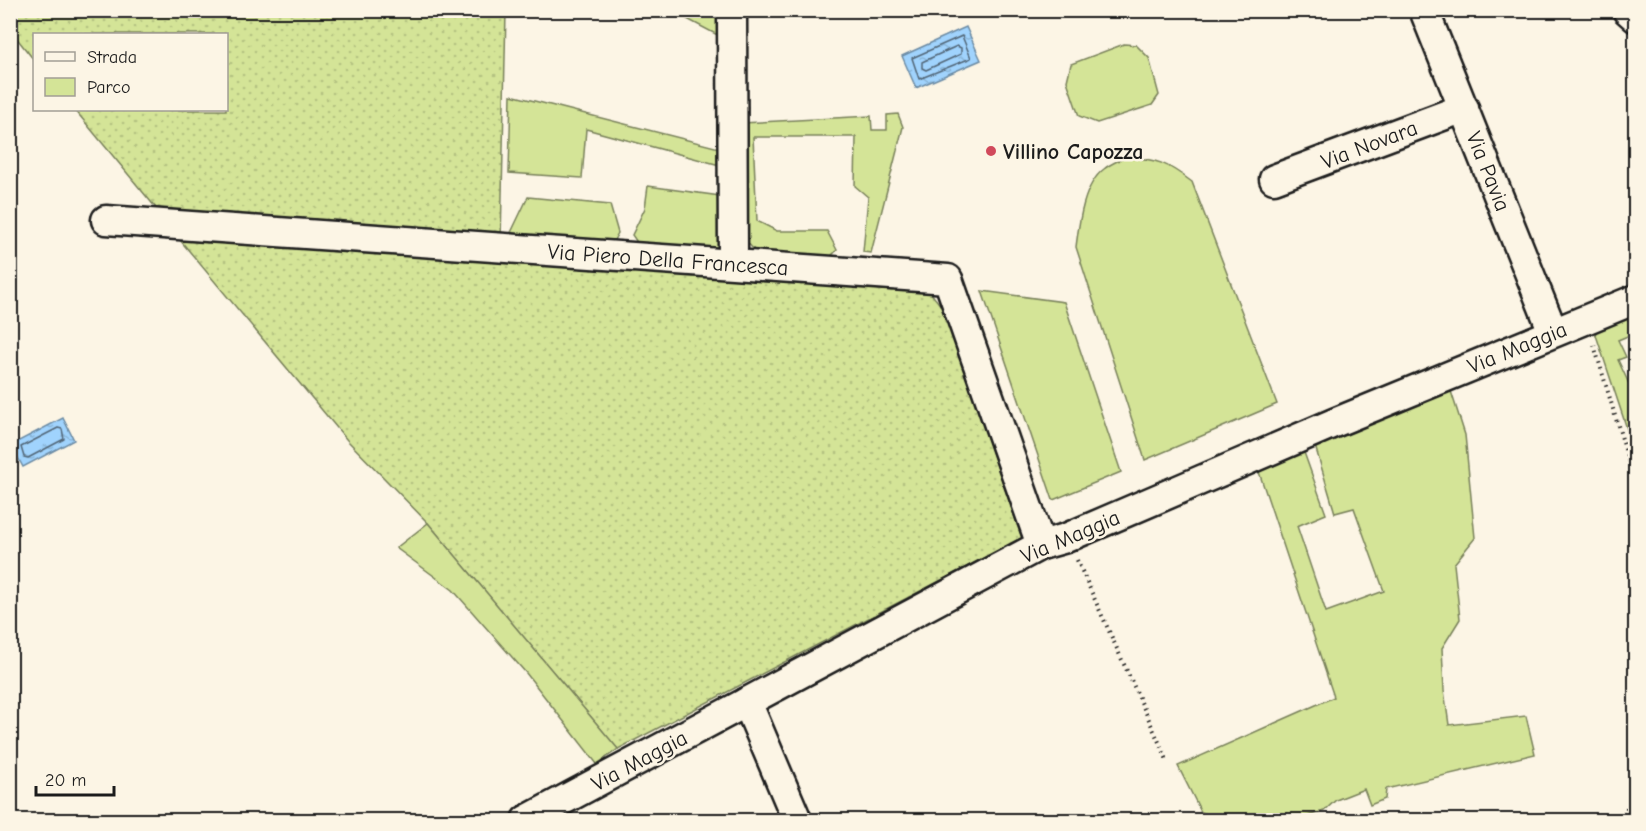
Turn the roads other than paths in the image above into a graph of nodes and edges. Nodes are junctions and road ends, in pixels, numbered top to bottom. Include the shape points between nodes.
1 (732, 10) edge
2 (1424, 10) edge
3 (1627, 10) edge
4 (1635, 18) edge
5 (1464, 108) junction
6 (1274, 179) dead end
7 (106, 220) dead end
8 (734, 262) junction
9 (1635, 299) edge
10 (1553, 332) junction
11 (1054, 542) junction
12 (747, 702) junction
13 (526, 820) edge
14 (797, 820) edge

1 - 8 street
2 - 5 street, Via Pavia
3 - 4 street
5 - 6 street, Via Novara
5 - 10 street, Via Pavia
7 - 8 street, Via Piero Della Francesca
8 - 11 street, Via Piero Della Francesca via 948,279
9 - 10 street, Via Maggia
10 - 11 street, Via Maggia
11 - 12 street, Via Maggia
12 - 13 street, Via Maggia
12 - 14 street

